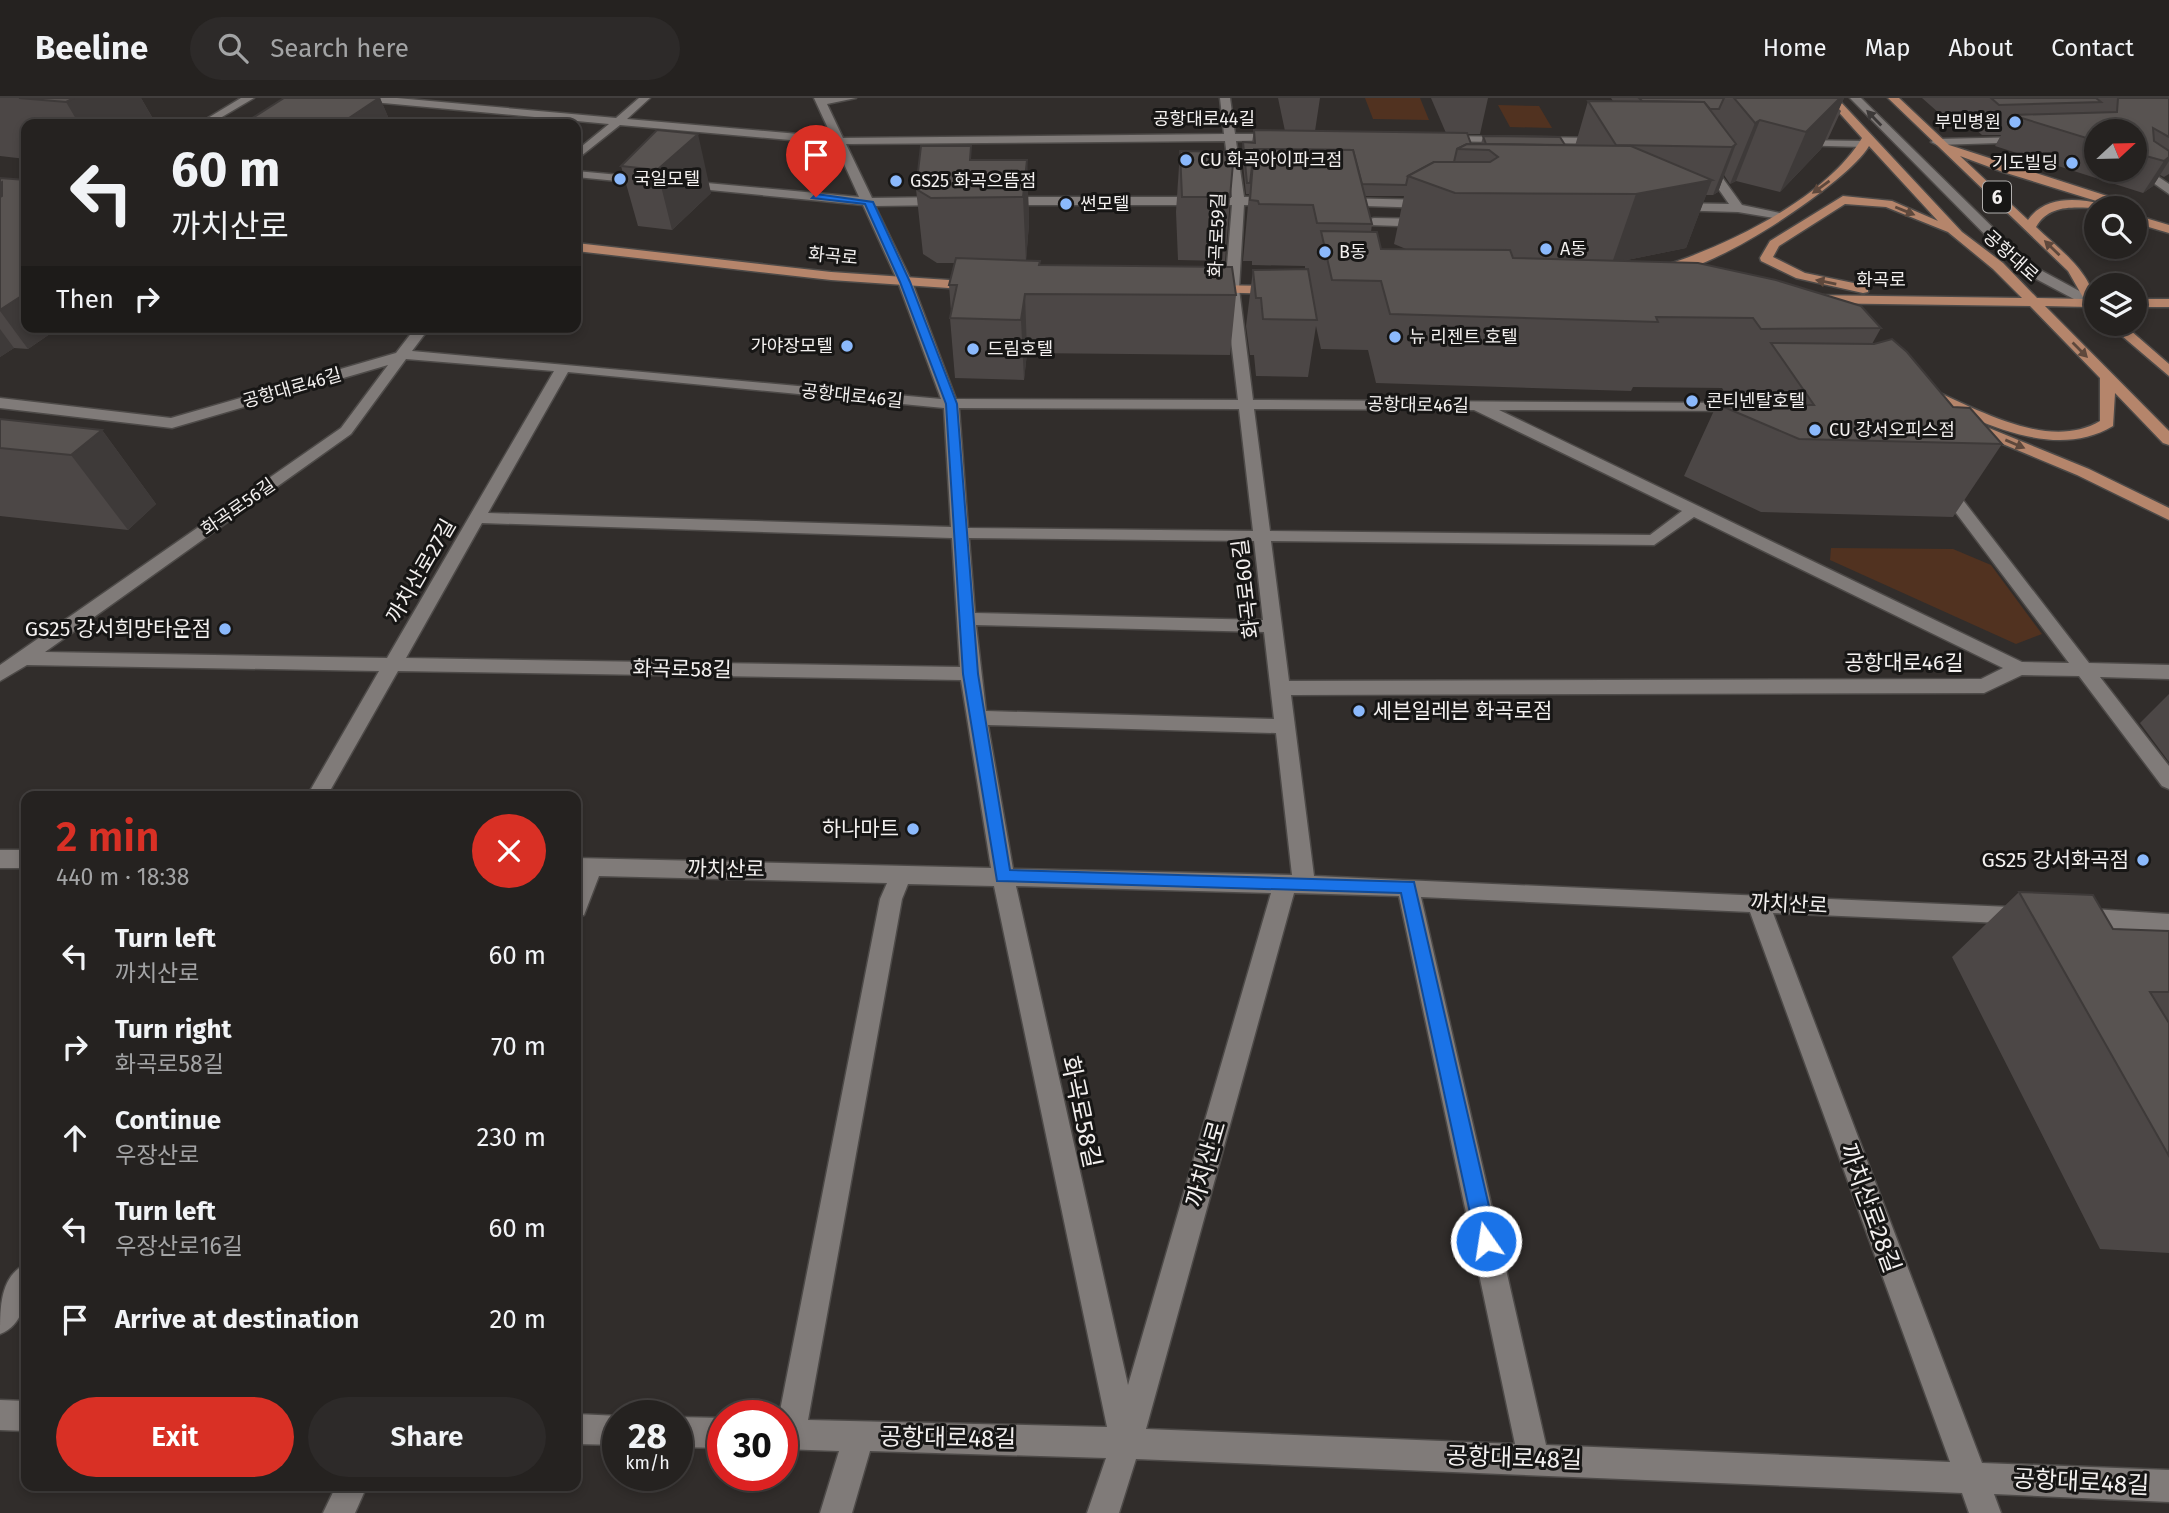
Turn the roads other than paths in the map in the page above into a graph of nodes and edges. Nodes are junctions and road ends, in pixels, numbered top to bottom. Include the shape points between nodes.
1 (249, 98) edge
2 (362, 98) edge
3 (645, 98) edge
4 (851, 98) edge
5 (1225, 98) edge
6 (1831, 98) edge
7 (1855, 98) edge
8 (1893, 98) edge
9 (397, 99) edge
10 (820, 100) edge
11 (212, 119) edge
12 (616, 122) junction
13 (1230, 136) junction
14 (1295, 137) edge
15 (1432, 139) edge
16 (2043, 139) edge
17 (838, 141) junction
18 (1615, 141) edge
19 (1866, 141) junction
20 (1937, 142) junction
21 (1784, 143) edge
22 (581, 153) edge
23 (1699, 153) edge
24 (2147, 173) edge
25 (581, 174) edge
26 (2169, 190) edge
27 (2091, 196) edge
28 (965, 201) edge
29 (992, 201) edge
30 (1238, 201) junction
31 (869, 202) junction
32 (1292, 202) edge
33 (1319, 202) edge
34 (1371, 203) junction
35 (1440, 204) edge
36 (2084, 204) edge
37 (1655, 207) edge
38 (1738, 208) junction
39 (2147, 213) edge
40 (1776, 216) junction
41 (2169, 220) edge
42 (1448, 223) edge
43 (2147, 223) edge
44 (2030, 227) junction
45 (2169, 229) edge
46 (1958, 235) junction
47 (581, 248) edge
48 (1650, 275) edge
49 (905, 282) junction
50 (998, 286) edge
51 (2084, 286) edge
52 (1194, 289) edge
53 (1232, 289) junction
54 (1287, 290) edge
55 (2084, 298) edge
56 (1792, 299) edge
57 (1917, 299) junction
58 (2032, 301) junction
59 (2084, 303) edge
60 (2147, 303) edge
61 (2169, 303) edge
62 (1867, 318) edge
63 (419, 333) edge
64 (2129, 336) edge
65 (405, 355) junction
66 (563, 367) junction
67 (2168, 370) edge
68 (2107, 377) junction
69 (0, 403) edge
70 (1472, 403) junction
71 (951, 404) junction
72 (1248, 405) junction
73 (1766, 406) edge
74 (2135, 406) junction
75 (2169, 432) edge
76 (2169, 440) edge
77 (1928, 467) edge
78 (1692, 511) junction
79 (2169, 515) edge
80 (478, 517) junction
81 (960, 533) junction
82 (1262, 534) junction
83 (967, 618) junction
84 (1273, 626) junction
85 (24, 658) junction
86 (394, 664) junction
87 (2019, 668) junction
88 (2083, 670) junction
89 (2169, 672) edge
90 (0, 674) edge
91 (970, 674) junction
92 (1280, 688) junction
93 (977, 718) junction
94 (1285, 726) junction
95 (2169, 781) edge
96 (320, 791) edge
97 (0, 859) edge
98 (21, 859) edge
99 (584, 867) edge
100 (902, 873) junction
101 (1003, 876) junction
102 (1295, 884) junction
103 (1408, 887) junction
104 (1758, 903) junction
105 (2169, 923) edge
106 (21, 1286) edge
107 (0, 1320) edge
108 (793, 1400) edge
109 (0, 1415) edge
110 (21, 1416) edge
111 (581, 1429) edge
112 (602, 1430) edge
113 (798, 1435) edge
114 (859, 1436) junction
115 (1126, 1443) junction
116 (1534, 1459) junction
117 (1970, 1477) junction
118 (2169, 1486) edge
119 (350, 1491) edge
120 (339, 1513) edge
121 (836, 1513) edge
122 (1103, 1513) edge
123 (1985, 1513) edge

1 - 11 street
2 - 9 street, 공항대로44길
3 - 12 street
4 - 10 street
5 - 13 street, 화곡로59길
6 - 19 main road, 공항대로
55 -> 7 street via 2026,268
8 - 20 main road, 공항대로 / 6
9 - 12 street, 공항대로44길
10 - 17 street, 화곡로58길
12 - 17 street, 공항대로44길
12 - 22 street
13 - 14 street, 공항대로44길
13 - 17 street, 공항대로44길
13 - 30 street, 화곡로59길
15 - 18 street via 1472,145 1566,146
16 - 20 street
17 - 31 street, 화곡로58길
19 - 21 street
19 -> 40 main road via 1858,155 1824,186
19 - 46 main road, 공항대로
20 - 27 main road
20 - 44 main road, 공항대로 / 6
23 - 38 street
24 - 26 street
25 - 31 street
28 - 31 street
29 - 30 street
30 - 32 street
30 - 53 street, 화곡로59길
31 - 49 street, 화곡로58길
33 - 34 street
34 - 35 street
34 - 42 street via 1375,228
36 - 44 main road via 2053,205 2034,216
37 - 38 street
38 - 40 street
39 - 41 main road
40 - 48 main road via 1734,243
43 - 45 main road
51 -> 44 main road, 공항대로 / 6 via 2073,269
57 -> 46 main road via 1809,279 1766,258 1774,244 1843,200 1888,204
46 - 58 main road, 공항대로
47 - 49 main road, 화곡로
49 - 50 main road, 화곡로
49 - 71 street, 화곡로58길
52 - 53 main road
53 - 54 main road
53 - 72 street, 화곡로60길
56 - 57 main road, 화곡로
57 - 58 main road, 화곡로
57 - 62 main road
58 - 59 main road, 화곡로
58 -> 68 main road, 공항대로
60 - 61 main road
63 - 65 street, 화곡로56길
64 - 67 main road
65 - 66 street, 공항대로46길
65 - 69 street, 공항대로46길 via 172,423
65 - 85 street, 화곡로56길 via 346,431
66 - 71 street, 공항대로46길
66 - 80 street, 까치산로27길
68 - 74 main road, 공항대로
68 -> 79 main road via 2108,423 2097,433 2080,437 2056,437 2016,427 1913,394
70 - 72 street, 공항대로46길
70 - 73 street
70 - 78 street, 공항대로46길
71 - 72 street, 공항대로46길
71 - 81 street, 화곡로58길
72 - 82 street, 화곡로60길
74 - 75 street
74 - 76 main road, 공항대로
77 - 88 street
78 - 82 street via 1654,540
78 - 87 street, 공항대로46길
80 - 81 street
80 - 86 street, 까치산로27길
81 - 82 street
81 - 83 street, 화곡로58길
82 - 84 street, 화곡로60길
83 - 84 street
83 - 91 street, 화곡로58길
84 - 92 street, 화곡로60길
85 - 86 street
85 - 90 street, 화곡로56길
86 - 91 street, 화곡로58길
86 - 96 street, 까치산로27길
87 - 88 street, 공항대로46길
87 - 92 street, 공항대로46길 via 1984,686
88 - 89 street, 공항대로46길
88 - 95 street
91 - 93 street, 화곡로58길
92 - 94 street, 화곡로60길
93 - 94 street
93 - 101 street, 화곡로58길
94 - 102 street, 화곡로60길
97 - 98 street
99 - 100 street, 까치산로
100 - 101 street, 까치산로
100 - 108 street via 891,899
101 - 102 street, 까치산로
101 - 115 street, 화곡로58길
102 - 103 street, 까치산로
102 - 115 street, 까치산로
103 - 104 street, 까치산로
103 - 116 street
104 - 105 street, 까치산로
104 - 117 street, 까치산로28길
106 - 107 street
109 - 110 street
111 - 112 street
113 - 114 street, 공항대로48길
114 - 115 street, 공항대로48길
114 - 121 street, 공항대로48길
115 - 116 street, 공항대로48길
115 - 122 street
116 - 117 street, 공항대로48길
117 - 118 street, 공항대로48길
117 - 123 street, 까치산로28길
119 - 120 street

